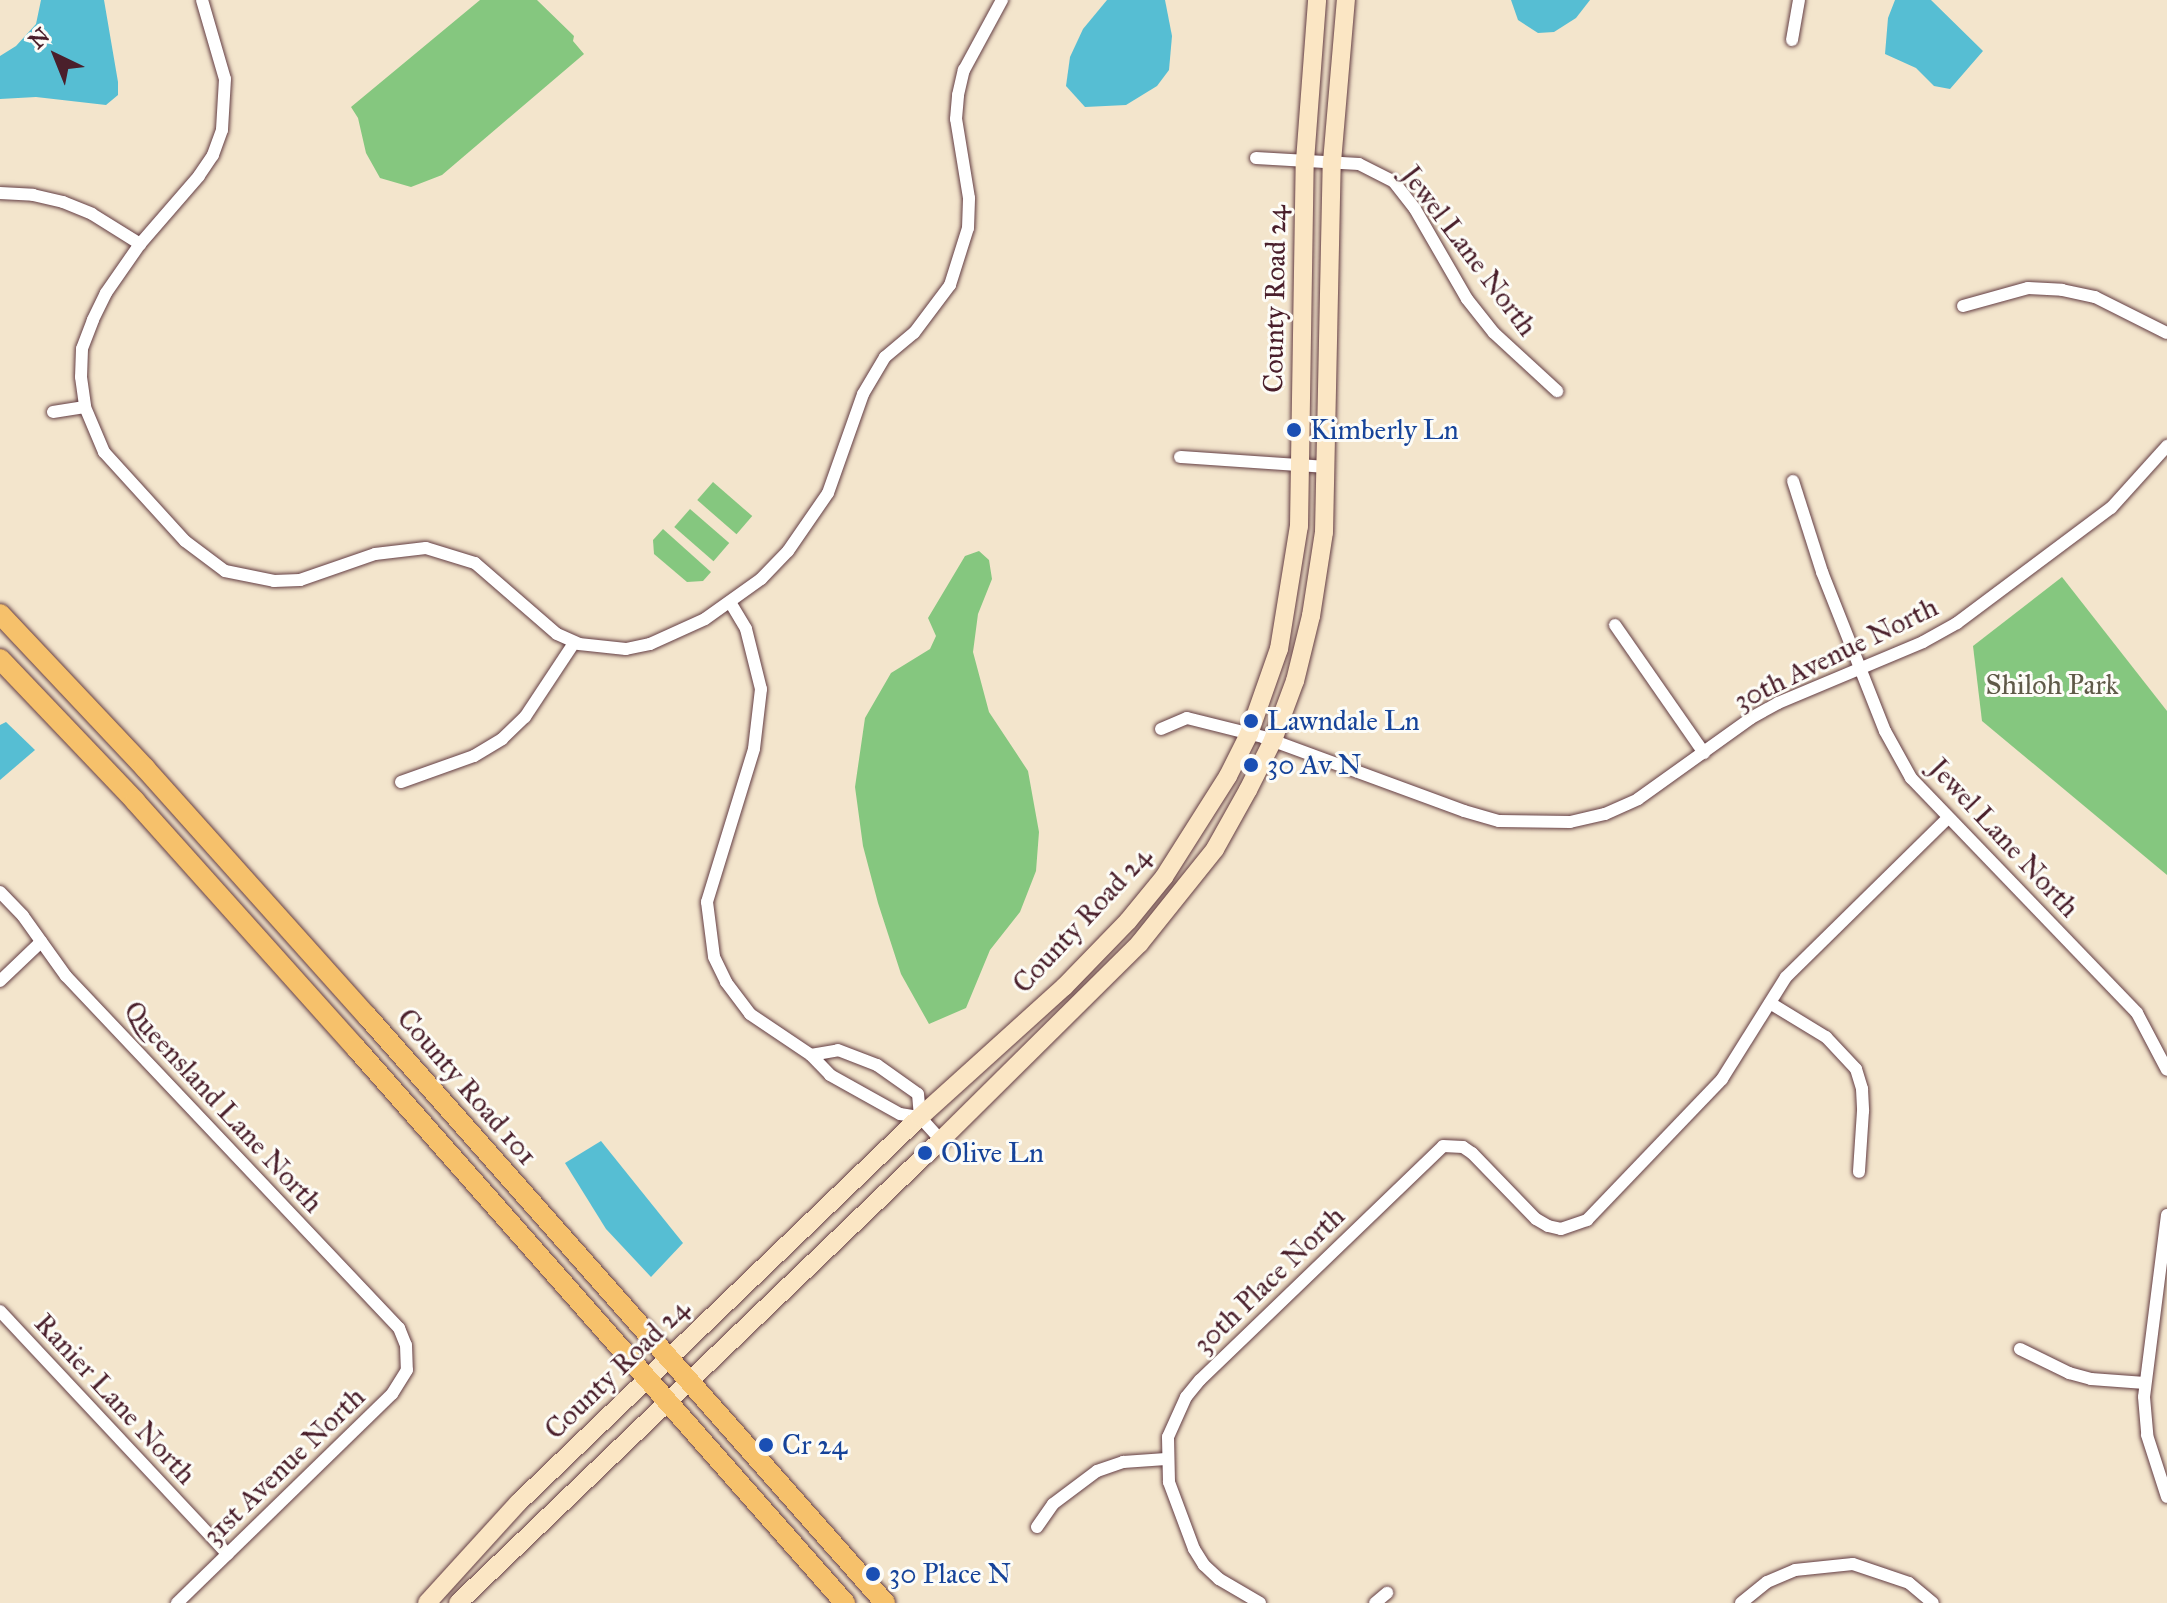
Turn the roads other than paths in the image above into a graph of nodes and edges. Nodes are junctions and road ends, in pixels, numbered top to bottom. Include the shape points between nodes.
1 (202, 0) edge
2 (1002, 0) edge
3 (1317, 0) edge
4 (1346, 0) edge
5 (1799, 0) edge
6 (1792, 40) dead end
7 (1256, 158) dead end
8 (1305, 161) junction
9 (1332, 162) junction
10 (0, 193) edge
11 (140, 244) junction
12 (1963, 306) dead end
13 (2167, 333) edge
14 (1557, 391) dead end
15 (85, 407) junction
16 (53, 412) dead end
17 (2167, 446) edge
18 (1180, 457) dead end
19 (1301, 467) junction
20 (1325, 467) junction
21 (1793, 481) dead end
22 (730, 602) junction
23 (0, 614) edge
24 (1615, 625) dead end
25 (574, 643) junction
26 (0, 659) edge
27 (1860, 668) junction
28 (1161, 729) dead end
29 (1262, 737) junction
30 (1704, 753) junction
31 (401, 782) dead end
32 (1948, 818) junction
33 (0, 892) edge
34 (41, 942) junction
35 (0, 981) edge
36 (1770, 1003) junction
37 (811, 1055) junction
38 (2167, 1070) edge
39 (920, 1117) junction
40 (941, 1140) junction
41 (1859, 1172) dead end
42 (2167, 1215) edge
43 (2162, 1275) edge
44 (0, 1311) edge
45 (2020, 1349) dead end
46 (409, 1355) joint
47 (669, 1358) junction
48 (647, 1379) junction
49 (689, 1380) junction
50 (2145, 1383) junction
51 (667, 1402) junction
52 (1166, 1459) junction
53 (2167, 1497) edge
54 (1037, 1527) dead end
55 (227, 1554) junction
56 (1387, 1593) dead end
57 (177, 1603) edge
58 (427, 1603) edge
59 (458, 1603) edge
60 (845, 1603) edge
61 (885, 1603) edge
62 (1260, 1603) edge
63 (1375, 1603) edge
64 (1741, 1603) edge
65 (1933, 1603) edge

1 - 11 street via 225,79 222,130 199,176
2 - 22 street via 964,70 958,95 968,228 950,285 914,333 895,347 863,394 828,493 810,521 779,561
3 - 8 street, County Road 24
4 - 9 street, County Road 24
5 - 6 street
7 - 8 street, Jewel Lane North
8 - 9 street, Jewel Lane North
8 - 19 street, County Road 24
9 - 14 street, Jewel Lane North via 1359,164 1394,182 1476,310
9 - 20 street, County Road 24
10 - 11 street via 63,202
11 - 15 street via 106,293 82,349
12 - 13 street via 2028,288 2062,290 2095,297
15 - 16 street
15 - 25 street via 104,452 185,541 225,571 274,581 300,580 375,554 426,548 475,563 538,620
17 - 27 street, 30th Avenue North via 2111,508 1988,601 1923,642
18 - 19 street
19 - 20 street
19 - 29 street, County Road 24 via 1291,589
20 - 29 street, County Road 24 via 1324,532 1311,616 1295,681
21 - 27 street, Jewel Lane North
22 - 25 street via 650,644 626,649
22 - 37 street via 756,659 760,720 713,876 708,930 726,982 750,1014
23 - 47 main road, County Road 101 via 145,768
24 - 30 street
25 - 31 street via 525,717 502,739 474,756
26 - 48 main road, County Road 101 via 146,813
27 - 30 street, 30th Avenue North via 1778,703
27 - 32 street, Jewel Lane North via 1897,755
28 - 29 street, 30th Avenue North via 1187,718
29 - 30 street, 30th Avenue North via 1464,811 1535,824 1605,814 1638,799
29 - 39 street, County Road 24 via 1128,921 1064,987
29 - 40 street, County Road 24 via 1215,849 1172,906
32 - 36 street via 1794,968
32 - 38 street, Jewel Lane North via 2137,1013
33 - 34 street, Queensland Lane North
34 - 35 street
34 - 46 street, Queensland Lane North via 66,976 399,1328
36 - 41 street via 1826,1037 1856,1069 1863,1111
36 - 52 street, 30th Place North via 1722,1079 1587,1220 1561,1229 1536,1219 1472,1153 1453,1145 1434,1152 1200,1380 1176,1416
37 - 39 street via 830,1075 900,1114
37 - 39 street via 838,1050 877,1065 918,1094
39 - 40 street
39 - 47 street, County Road 24
40 - 49 street, County Road 24
42 - 43 street
43 - 50 street
44 - 55 street, Ranier Lane North
45 - 50 street via 2091,1379
46 - 55 street, 31st Avenue North via 407,1370 392,1394
47 - 48 street, County Road 24
47 - 49 main road, County Road 101
48 - 51 main road, County Road 101
48 - 58 street, County Road 24 via 518,1503
49 - 51 street, County Road 24
49 - 61 main road, County Road 101
50 - 53 street via 2147,1435
51 - 59 street, County Road 24
51 - 60 main road, County Road 101
52 - 54 street via 1123,1462 1097,1471 1053,1504
52 - 62 street via 1175,1503 1204,1565
55 - 57 street, 31st Avenue North
56 - 63 street
64 - 65 street via 1767,1582 1795,1570 1853,1564 1909,1583

